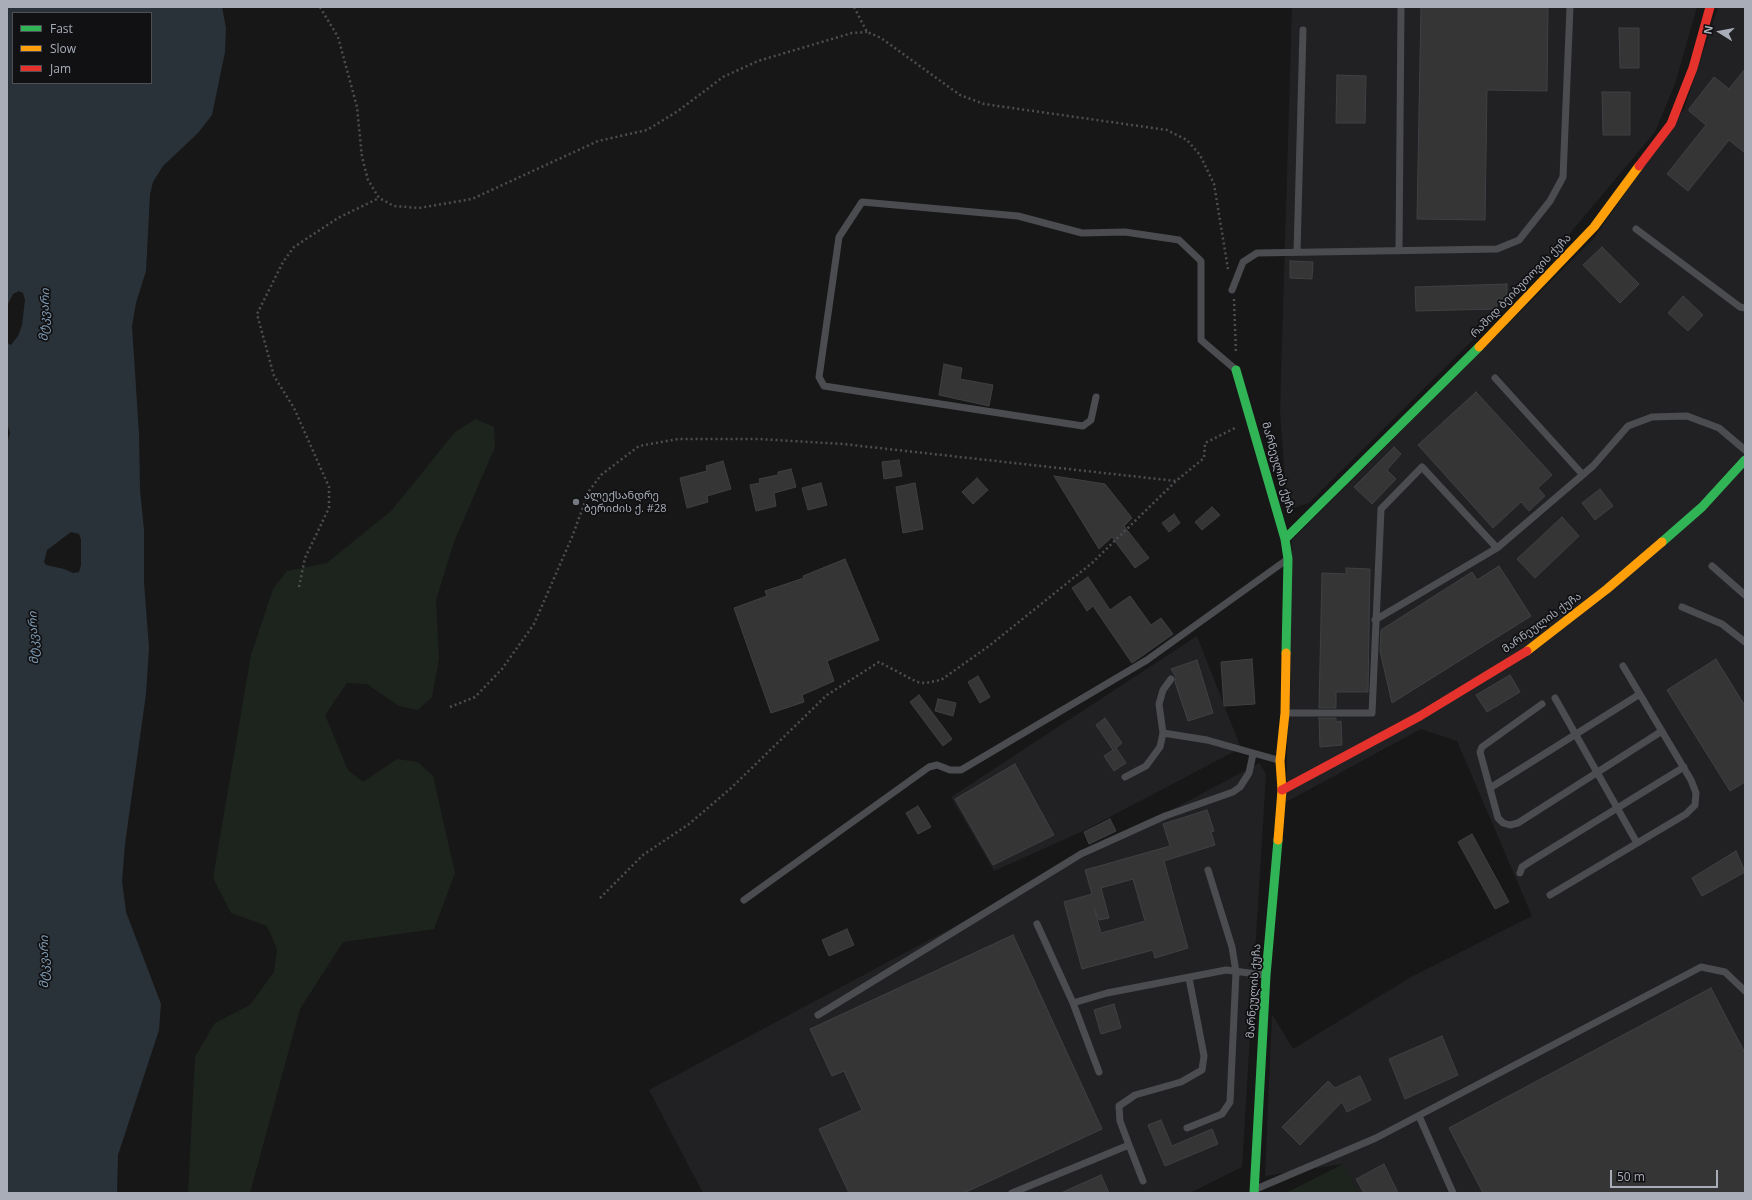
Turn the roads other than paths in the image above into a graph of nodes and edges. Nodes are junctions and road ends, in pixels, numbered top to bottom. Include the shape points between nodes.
1 (1401, 7) edge
2 (1570, 7) edge
3 (1710, 7) edge
4 (1304, 30) dead end
5 (1636, 229) dead end
6 (1399, 251) junction
7 (1297, 252) junction
8 (1232, 290) road end
9 (1745, 308) edge
10 (1236, 370) joint
11 (1495, 378) dead end
12 (1096, 397) dead end
13 (1745, 450) edge
14 (1745, 460) edge
15 (1583, 474) junction
16 (1285, 539) junction
17 (1497, 548) junction
18 (1288, 559) junction
19 (1712, 566) dead end
20 (1745, 595) edge
21 (1682, 607) dead end
22 (1375, 620) junction
23 (1745, 642) edge
24 (1623, 666) dead end
25 (1171, 679) dead end
26 (1640, 694) junction
27 (1555, 698) dead end
28 (1542, 704) dead end
29 (1285, 713) junction
30 (1662, 731) junction
31 (1163, 733) junction
32 (1577, 734) junction
33 (1253, 754) junction
34 (1280, 761) junction
35 (1684, 767) junction
36 (1596, 772) junction
37 (1125, 777) dead end
38 (1490, 788) junction
39 (1282, 790) junction
40 (1618, 809) junction
41 (1637, 843) junction
42 (1208, 870) dead end
43 (1520, 873) dead end
44 (1550, 895) dead end
45 (744, 900) dead end
46 (1037, 924) dead end
47 (1236, 972) junction
48 (1266, 975) junction
49 (1189, 978) junction
50 (1745, 991) edge
51 (1073, 1003) junction
52 (818, 1015) dead end
53 (1099, 1072) dead end
54 (1419, 1116) junction
55 (1187, 1128) dead end
56 (1129, 1145) junction
57 (1143, 1181) dead end
58 (1254, 1192) edge
59 (1012, 1193) edge
60 (1454, 1193) edge

1 - 6 lane
2 - 6 lane via 1563,177 1550,201 1519,240 1497,249
3 - 16 street, რაშიდ ბეიბუთოვის ქუჩა via 1693,68 1671,124 1594,227 1502,325
4 - 7 lane
5 - 9 lane via 1740,307
6 - 7 lane
7 - 8 lane via 1257,253 1243,262
10 - 12 lane via 1201,340 1201,261 1179,240 1125,232 1082,233 1018,216 862,202 839,237 819,377 824,386 1084,426 1091,420
10 - 16 street, მარნეულის ქუჩა
11 - 15 lane
13 - 15 lane via 1719,428 1687,416 1652,417 1628,426
14 - 39 street, მარნეულის ქუჩა via 1696,512 1607,589 1526,652 1420,716
15 - 17 lane
16 - 18 street, მარნეულის ქუჩა
17 - 22 lane
17 - 22 lane via 1422,467 1381,509
18 - 29 street, მარნეულის ქუჩა
18 - 45 lane via 1147,660 961,770 950,770 936,765 929,767
19 - 20 lane
21 - 23 lane via 1722,624
22 - 29 lane via 1372,713
24 - 26 lane
25 - 31 lane via 1163,690 1159,704
26 - 30 lane
26 - 32 lane
27 - 32 lane
28 - 38 lane via 1482,747 1480,756
29 - 34 street, მარნეულის ქუჩა
30 - 35 lane
30 - 36 lane
31 - 33 lane via 1207,740
31 - 37 lane via 1160,747 1146,766
32 - 36 lane
32 - 38 lane
33 - 34 lane
33 - 52 lane via 1249,773 1240,787 1233,792 1166,816 1081,854
34 - 39 street, მარნეულის ქუჩა
35 - 40 lane
35 - 41 lane via 1696,793 1695,805 1686,814
36 - 38 lane via 1518,823 1510,825 1503,824 1498,818
36 - 40 lane
39 - 48 street, მარნეულის ქუჩა
40 - 41 lane
40 - 43 lane via 1528,862
41 - 44 lane
42 - 47 lane via 1232,947
46 - 51 lane
47 - 48 lane
47 - 49 lane via 1226,970
47 - 55 lane via 1230,1102 1222,1114
48 - 58 street, მარნეულის ქუჩა
49 - 51 lane via 1107,993
49 - 56 lane via 1204,1056 1202,1070 1181,1082 1135,1095 1120,1106 1120,1121
50 - 54 lane via 1725,972 1701,967
51 - 53 lane
54 - 58 lane
54 - 60 lane
56 - 57 lane
56 - 59 lane

